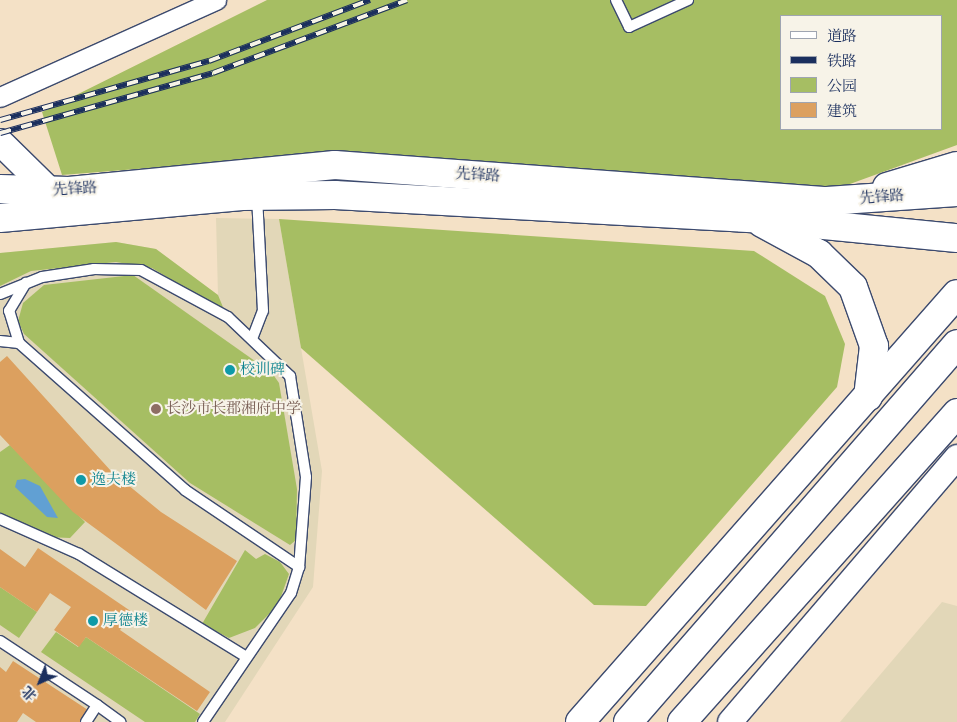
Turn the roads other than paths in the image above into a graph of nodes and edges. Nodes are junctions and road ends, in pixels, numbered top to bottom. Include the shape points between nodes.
1 (216, 0) edge
2 (616, 0) edge
3 (688, 0) edge
4 (0, 97) edge
5 (0, 142) edge
6 (957, 166) edge
7 (2, 187) edge
8 (49, 190) junction
9 (957, 192) edge
10 (257, 197) junction
11 (852, 199) junction
12 (72, 212) junction
13 (33, 215) junction
14 (0, 218) edge
15 (752, 218) junction
16 (954, 238) edge
17 (27, 282) junction
18 (0, 294) edge
19 (957, 294) edge
20 (252, 339) junction
21 (0, 341) edge
22 (18, 343) junction
23 (957, 344) edge
24 (868, 397) junction
25 (957, 413) edge
26 (957, 458) edge
27 (842, 480) junction
28 (0, 519) edge
29 (299, 567) junction
30 (0, 641) edge
31 (245, 656) junction
32 (97, 706) junction
33 (86, 722) edge
34 (120, 722) edge
35 (203, 722) edge
36 (580, 722) edge
37 (628, 722) edge
38 (682, 722) edge
39 (730, 722) edge

1 - 4 street
2 - 3 lane via 629,27
5 - 8 main road
6 - 11 main road
7 - 8 main road, 先锋路
7 - 13 main road
8 - 11 main road, 先锋路 via 336,165
8 - 12 main road
9 - 11 main road, 先锋路
10 - 12 main road, 先锋路
10 - 15 main road, 先锋路 via 335,195
10 - 20 lane via 263,311
12 - 13 main road, 先锋路
13 - 14 main road, 先锋路
15 - 16 main road, 先锋路
15 - 24 main road via 819,254 854,287 874,346
17 - 18 lane
17 - 20 lane via 94,269 141,270 228,317
17 - 22 lane via 9,311
19 - 24 main road
20 - 29 lane via 290,376 296,391 306,477
21 - 22 lane
22 - 29 lane via 185,490
23 - 27 main road
24 - 27 main road
24 - 36 main road
25 - 38 main road
26 - 39 street
27 - 37 main road
28 - 31 lane via 79,554
29 - 31 lane via 291,593
30 - 32 lane
31 - 35 lane
32 - 33 lane
32 - 34 lane

